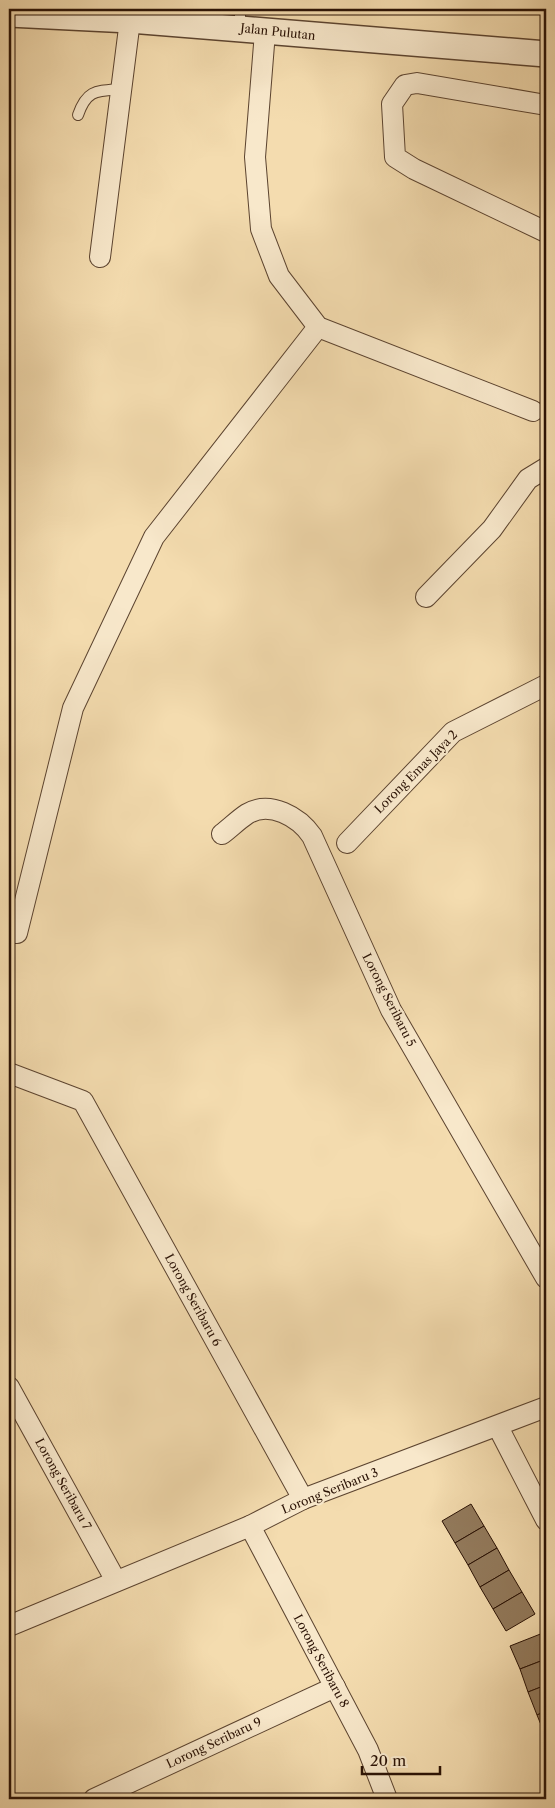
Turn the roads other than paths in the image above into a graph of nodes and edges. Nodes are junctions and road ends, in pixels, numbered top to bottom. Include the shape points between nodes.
1 (9, 14) edge
2 (240, 18) edge
3 (130, 20) junction
4 (265, 32) junction
5 (546, 54) edge
6 (122, 89) junction
7 (546, 105) edge
8 (78, 115) dead end
9 (546, 232) edge
10 (100, 257) dead end
11 (318, 327) junction
12 (533, 411) dead end
13 (546, 468) edge
14 (426, 597) dead end
15 (546, 684) edge
16 (222, 834) dead end
17 (347, 843) dead end
18 (17, 933) dead end
19 (9, 1073) edge
20 (546, 1278) edge
21 (9, 1387) edge
22 (546, 1407) edge
23 (498, 1427) junction
24 (303, 1499) junction
25 (546, 1520) edge
26 (250, 1526) junction
27 (116, 1581) junction
28 (9, 1626) edge
29 (335, 1687) junction
30 (94, 1799) edge
31 (387, 1799) edge

1 - 3 street, Jalan Pulutan
2 - 3 street, Jalan Pulutan
2 - 4 street, Jalan Pulutan
3 - 6 street
4 - 5 street, Jalan Pulutan
4 - 11 street via 255,157 261,229 278,276
6 - 8 lane via 95,91 83,100
6 - 10 street
7 - 9 street via 417,83 405,85 392,104 394,157
11 - 12 street
11 - 18 street via 154,537 73,708
13 - 14 street via 528,480 492,529
15 - 17 street, Lorong Emas Jaya 2 via 453,732
16 - 20 street, Lorong Seribaru 5 via 249,813 267,808 287,813 305,825 391,1010
19 - 24 street, Lorong Seribaru 6 via 83,1101
21 - 27 street, Lorong Seribaru 7
22 - 23 street, Lorong Seribaru 3
23 - 24 street, Lorong Seribaru 3
23 - 25 street
24 - 26 street, Lorong Seribaru 3
26 - 27 street, Lorong Seribaru 3
26 - 29 street, Lorong Seribaru 8
27 - 28 street, Lorong Seribaru 3
29 - 30 street, Lorong Seribaru 9
29 - 31 street, Lorong Seribaru 8 via 368,1750

